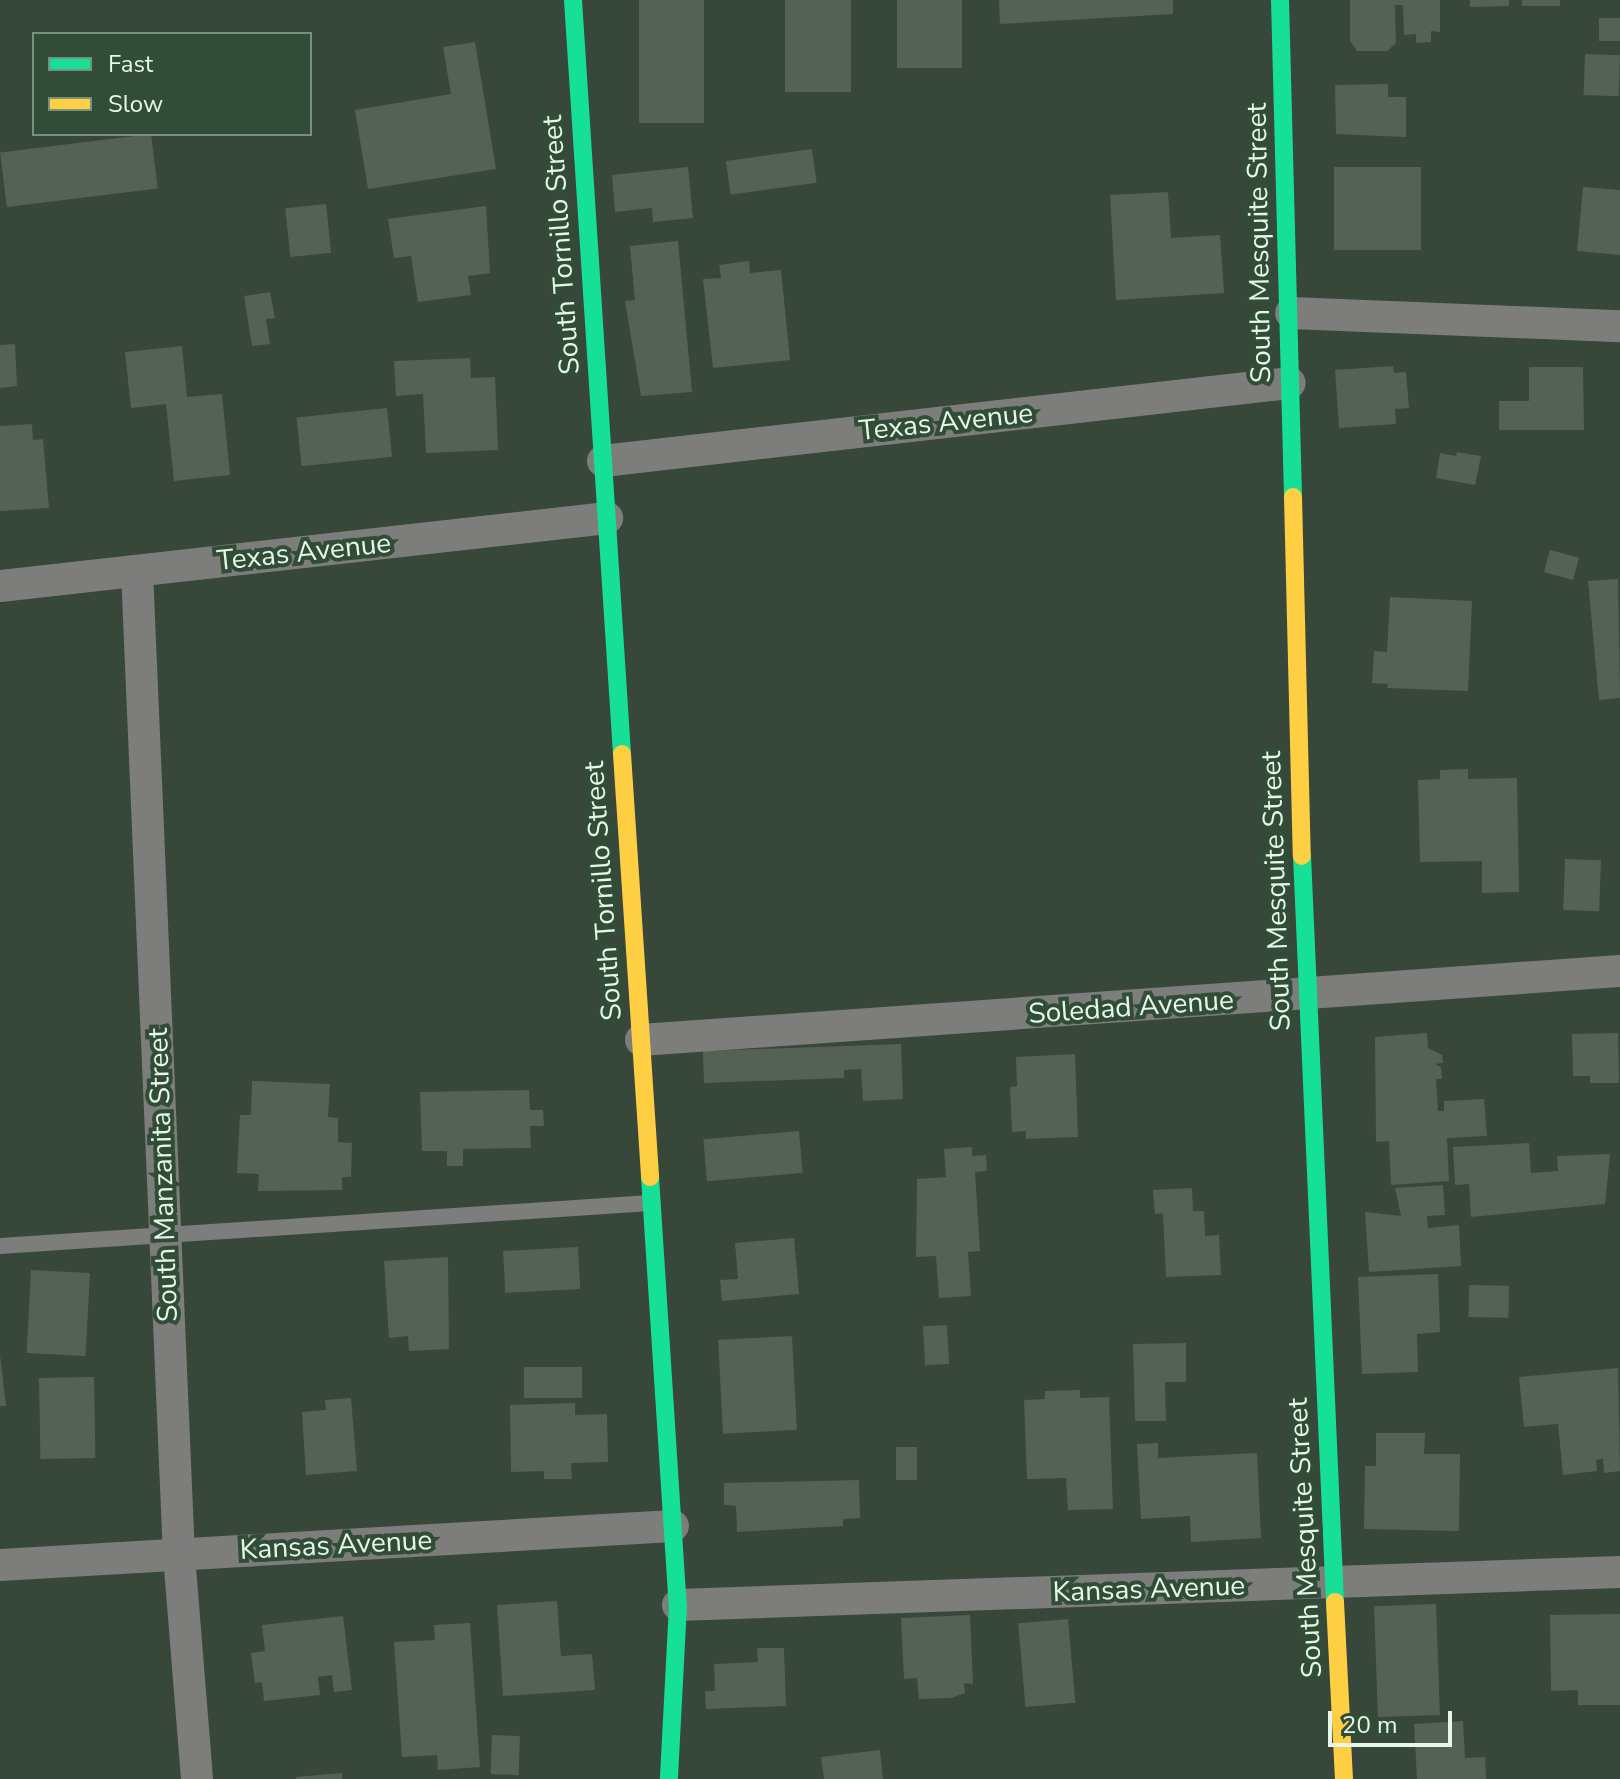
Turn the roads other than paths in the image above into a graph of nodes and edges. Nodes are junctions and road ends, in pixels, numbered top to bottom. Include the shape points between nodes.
1 (573, 0) edge
2 (1280, 0) edge
3 (1291, 313) junction
4 (1620, 326) edge
5 (1290, 383) junction
6 (603, 461) junction
7 (607, 518) junction
8 (137, 571) junction
9 (0, 586) edge
10 (1620, 971) edge
11 (1306, 995) junction
12 (641, 1040) junction
13 (652, 1202) junction
14 (166, 1238) junction
15 (0, 1246) edge
16 (673, 1526) junction
17 (179, 1555) junction
18 (0, 1565) edge
19 (1620, 1572) edge
20 (1336, 1583) junction
21 (678, 1605) junction
22 (197, 1779) edge
23 (669, 1779) edge
24 (1344, 1779) edge

1 - 6 street, South Tornillo Street
2 - 3 street, South Mesquite Street
3 - 4 street
3 - 5 street, South Mesquite Street
5 - 6 street, Texas Avenue
5 - 11 street, South Mesquite Street
6 - 7 street, South Tornillo Street
7 - 8 street, Texas Avenue
7 - 12 street, South Tornillo Street
8 - 9 street, Texas Avenue
8 - 14 street, South Manzanita Street
10 - 11 street, Soledad Avenue
11 - 12 street, Soledad Avenue
11 - 20 street, South Mesquite Street
12 - 13 street, South Tornillo Street
13 - 14 lane
13 - 16 street, South Tornillo Street
14 - 15 lane
14 - 17 street, South Manzanita Street
16 - 17 street, Kansas Avenue
16 - 21 street, South Tornillo Street
17 - 18 street, Kansas Avenue
17 - 22 street, South Manzanita Street
19 - 20 street, Kansas Avenue
20 - 21 street, Kansas Avenue
20 - 24 street, South Mesquite Street
21 - 23 street, South Tornillo Street

